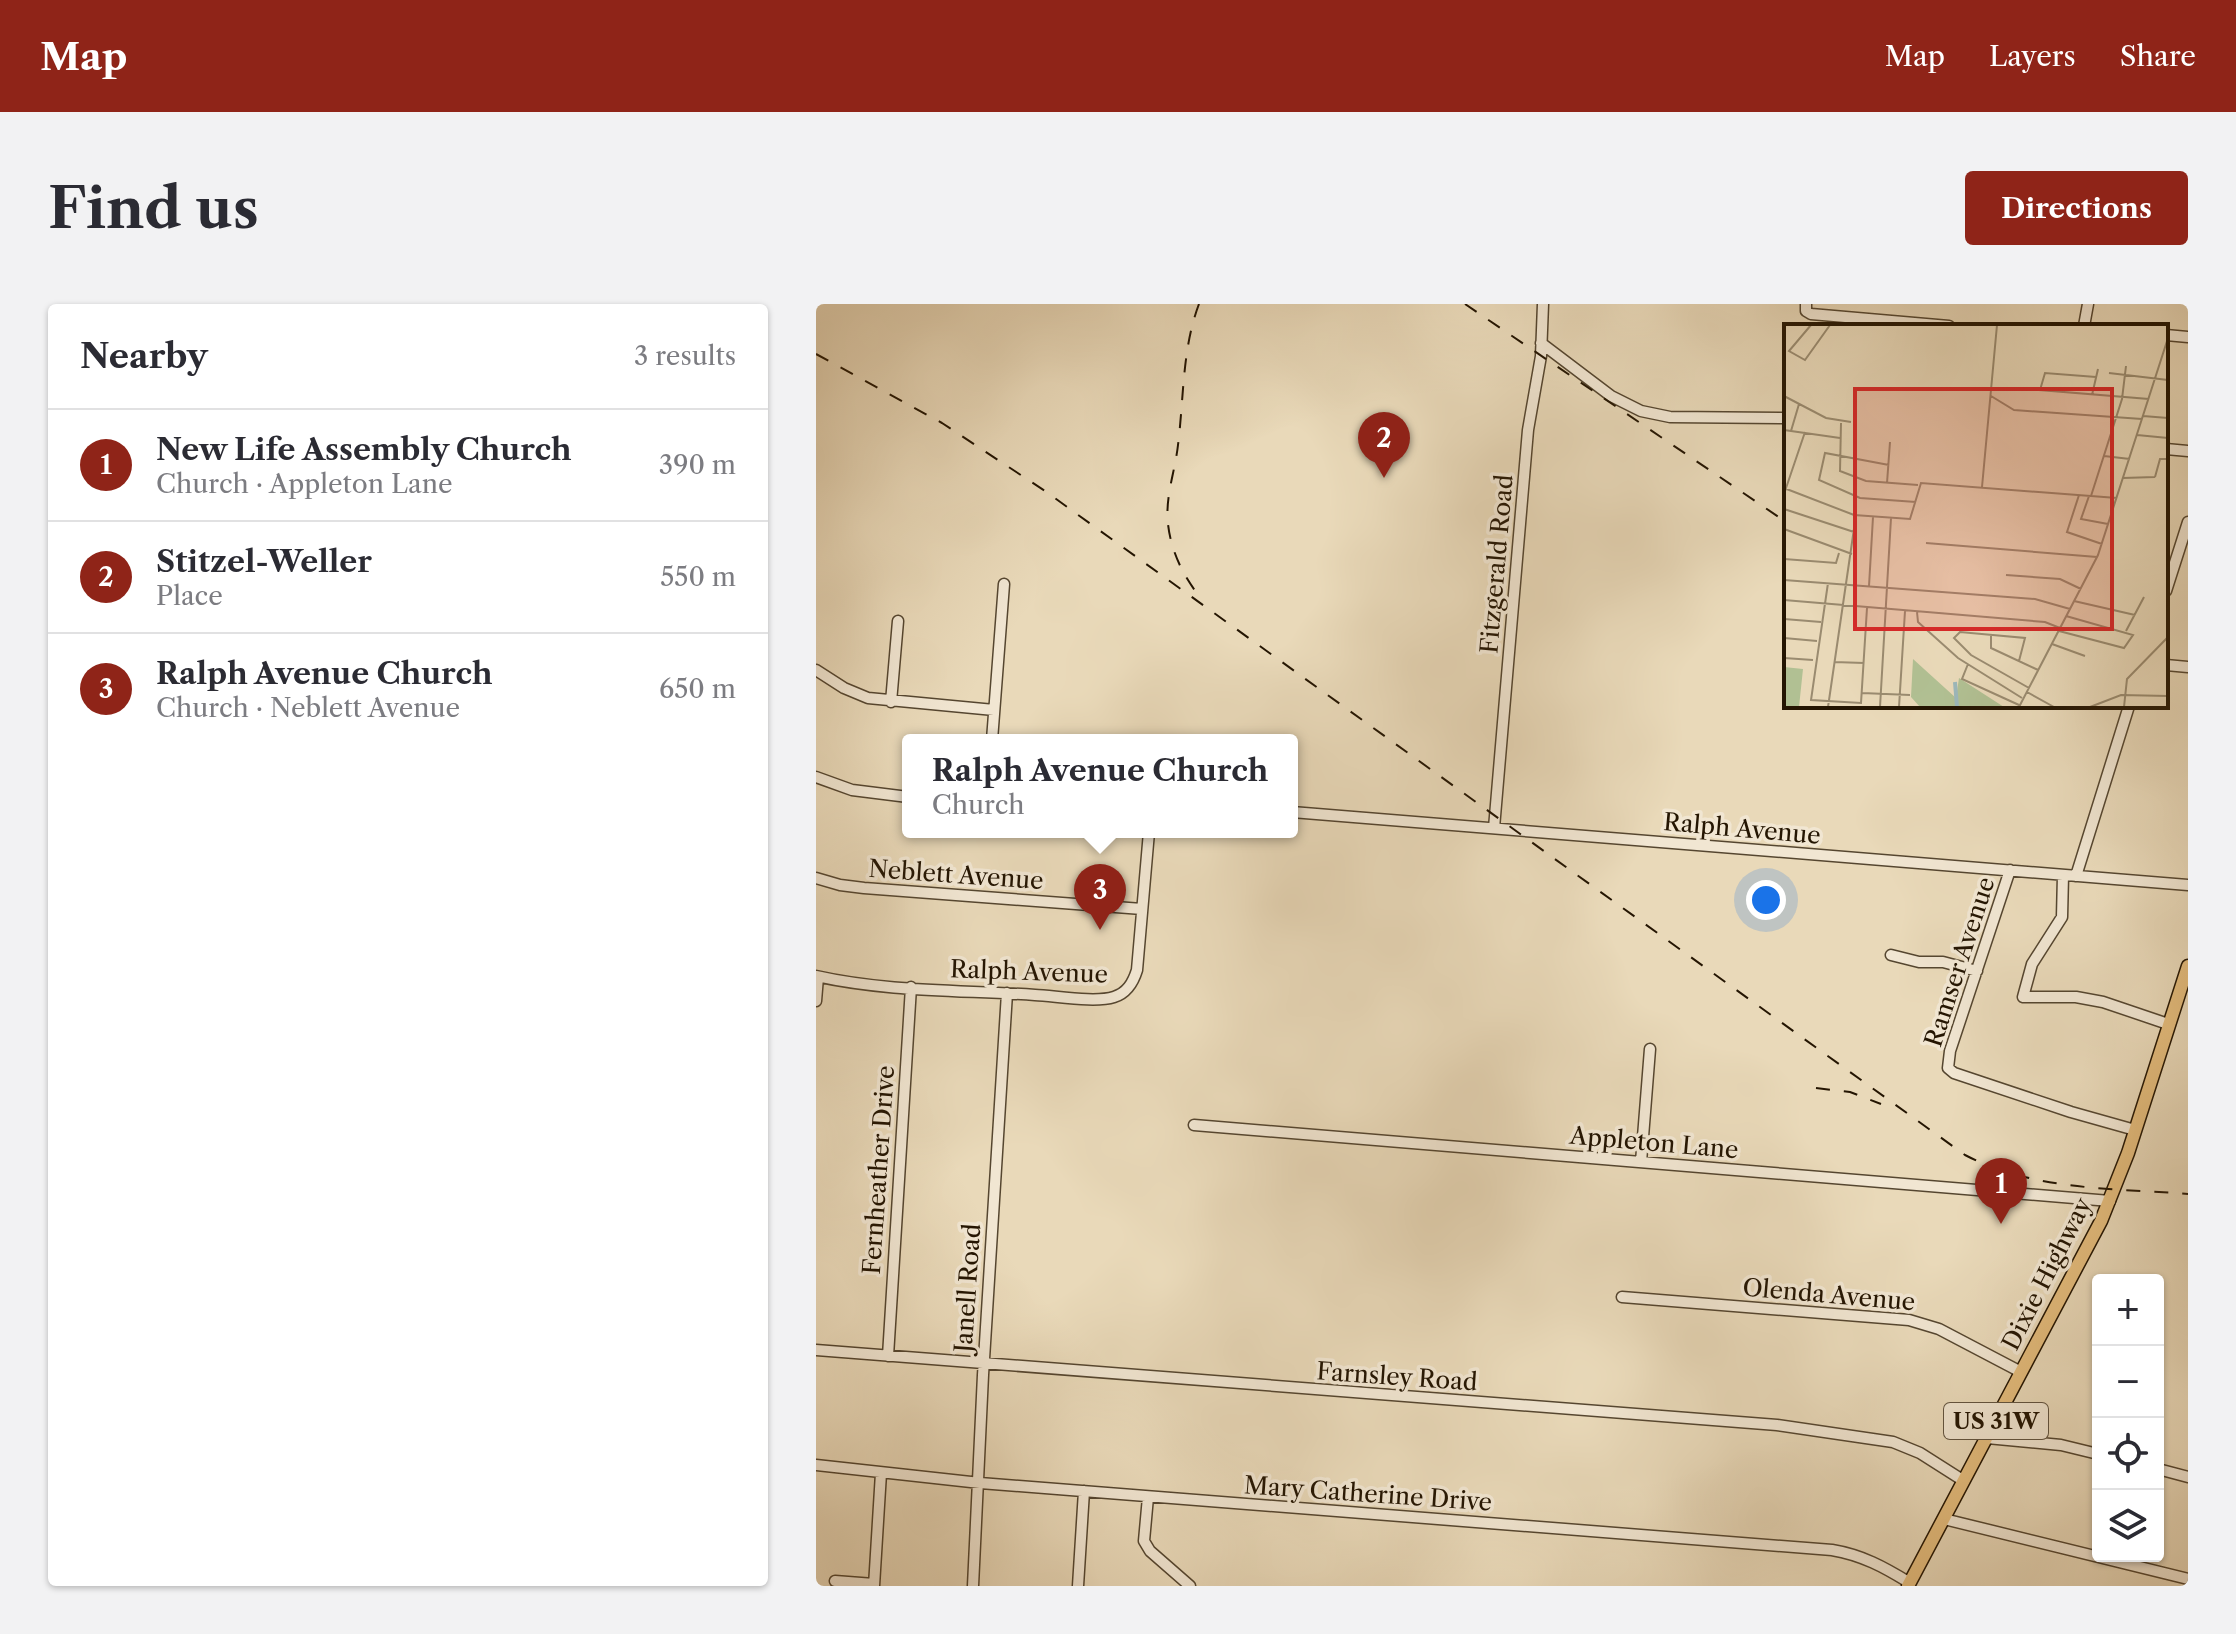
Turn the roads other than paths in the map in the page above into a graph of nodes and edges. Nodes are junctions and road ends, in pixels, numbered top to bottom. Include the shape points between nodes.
1 (1543, 304) edge
2 (1806, 304) edge
3 (2088, 304) edge
4 (1926, 324) edge
5 (2084, 324) edge
6 (2168, 335) edge
7 (2188, 337) edge
8 (1541, 343) junction
9 (1784, 418) edge
10 (2168, 449) edge
11 (2188, 451) edge
12 (2188, 522) edge
13 (1004, 584) dead end
14 (2168, 585) edge
15 (898, 621) dead end
16 (2168, 665) edge
17 (2188, 667) edge
18 (816, 670) edge
19 (891, 702) junction
20 (2128, 708) edge
21 (994, 710) junction
22 (992, 734) edge
23 (816, 777) edge
24 (902, 796) edge
25 (1298, 812) edge
26 (1494, 828) junction
27 (1148, 838) edge
28 (2010, 870) junction
29 (2063, 875) junction
30 (2076, 876) junction
31 (816, 878) edge
32 (2188, 885) edge
33 (1142, 909) junction
34 (1891, 955) dead end
35 (2188, 966) edge
36 (1977, 971) junction
37 (817, 977) edge
38 (911, 987) junction
39 (1007, 993) junction
40 (816, 1001) edge
41 (2168, 1024) junction
42 (1650, 1049) dead end
43 (1194, 1125) dead end
44 (2135, 1130) junction
45 (1641, 1162) junction
46 (2110, 1201) junction
47 (1622, 1297) dead end
48 (816, 1350) edge
49 (888, 1356) junction
50 (983, 1365) junction
51 (2021, 1372) junction
52 (1987, 1438) junction
53 (2092, 1453) edge
54 (816, 1465) edge
55 (2164, 1471) edge
56 (881, 1473) junction
57 (2188, 1477) edge
58 (1964, 1481) junction
59 (980, 1483) junction
60 (1084, 1491) junction
61 (1148, 1497) junction
62 (1944, 1519) junction
63 (2188, 1579) edge
64 (835, 1581) dead end
65 (1909, 1584) edge
66 (874, 1585) edge
67 (1188, 1585) edge
68 (973, 1586) edge
69 (1078, 1586) edge

1 - 8 street, Fitzgerald Road
2 - 4 street via 1811,314
3 - 5 street
6 - 7 street
8 - 9 street via 1611,396 1641,411 1670,417
8 - 26 street, Fitzgerald Road via 1528,430
10 - 11 street
12 - 14 street
13 - 21 street
15 - 19 street
16 - 17 street
18 - 19 street via 852,693
19 - 21 street
20 - 30 street
21 - 22 street
23 - 24 street via 852,790
25 - 26 street, Ralph Avenue
26 - 28 street, Ralph Avenue
27 - 33 street, Ralph Avenue
28 - 29 street, Ralph Avenue
28 - 36 street, Ramser Avenue
29 - 30 street, Ralph Avenue
29 - 41 street via 2062,917 2032,964 2023,997 2103,1002
30 - 32 street, Ralph Avenue
31 - 33 street, Neblett Avenue via 851,887
33 - 39 street, Ralph Avenue via 1137,970 1122,993 1106,999
34 - 36 street
35 - 41 main road, Dixie Highway / US 31W
36 - 44 street, Ramser Avenue via 1947,1066 1967,1078
37 - 38 street, Ralph Avenue
37 - 40 street
38 - 39 street, Ralph Avenue
38 - 49 street, Fernheather Drive
39 - 50 street, Janell Road
41 - 44 main road, Dixie Highway / US 31W
42 - 45 street
43 - 45 street, Appleton Lane
44 - 46 main road, Dixie Highway / US 31W
45 - 46 street, Appleton Lane
46 - 51 main road, Dixie Highway / US 31W
47 - 51 street, Olenda Avenue via 1909,1320 1939,1329
48 - 49 street, Farnsley Road
49 - 50 street, Farnsley Road
50 - 58 street, Farnsley Road via 1800,1428 1893,1442
50 - 59 street, Janell Road
51 - 52 main road, Dixie Highway / US 31W
52 - 53 street
52 - 58 main road, Dixie Highway / US 31W
54 - 56 street, Mary Catherine Drive
55 - 57 street
56 - 59 street, Mary Catherine Drive
56 - 66 street
58 - 62 main road, Dixie Highway / US 31W
59 - 60 street, Mary Catherine Drive
59 - 68 street, Janell Road
60 - 61 street, Mary Catherine Drive
60 - 69 street
61 - 65 street, Mary Catherine Drive via 1832,1550 1878,1563
61 - 67 street via 1144,1541
62 - 63 street
62 - 65 main road, Dixie Highway / US 31W
64 - 66 street

